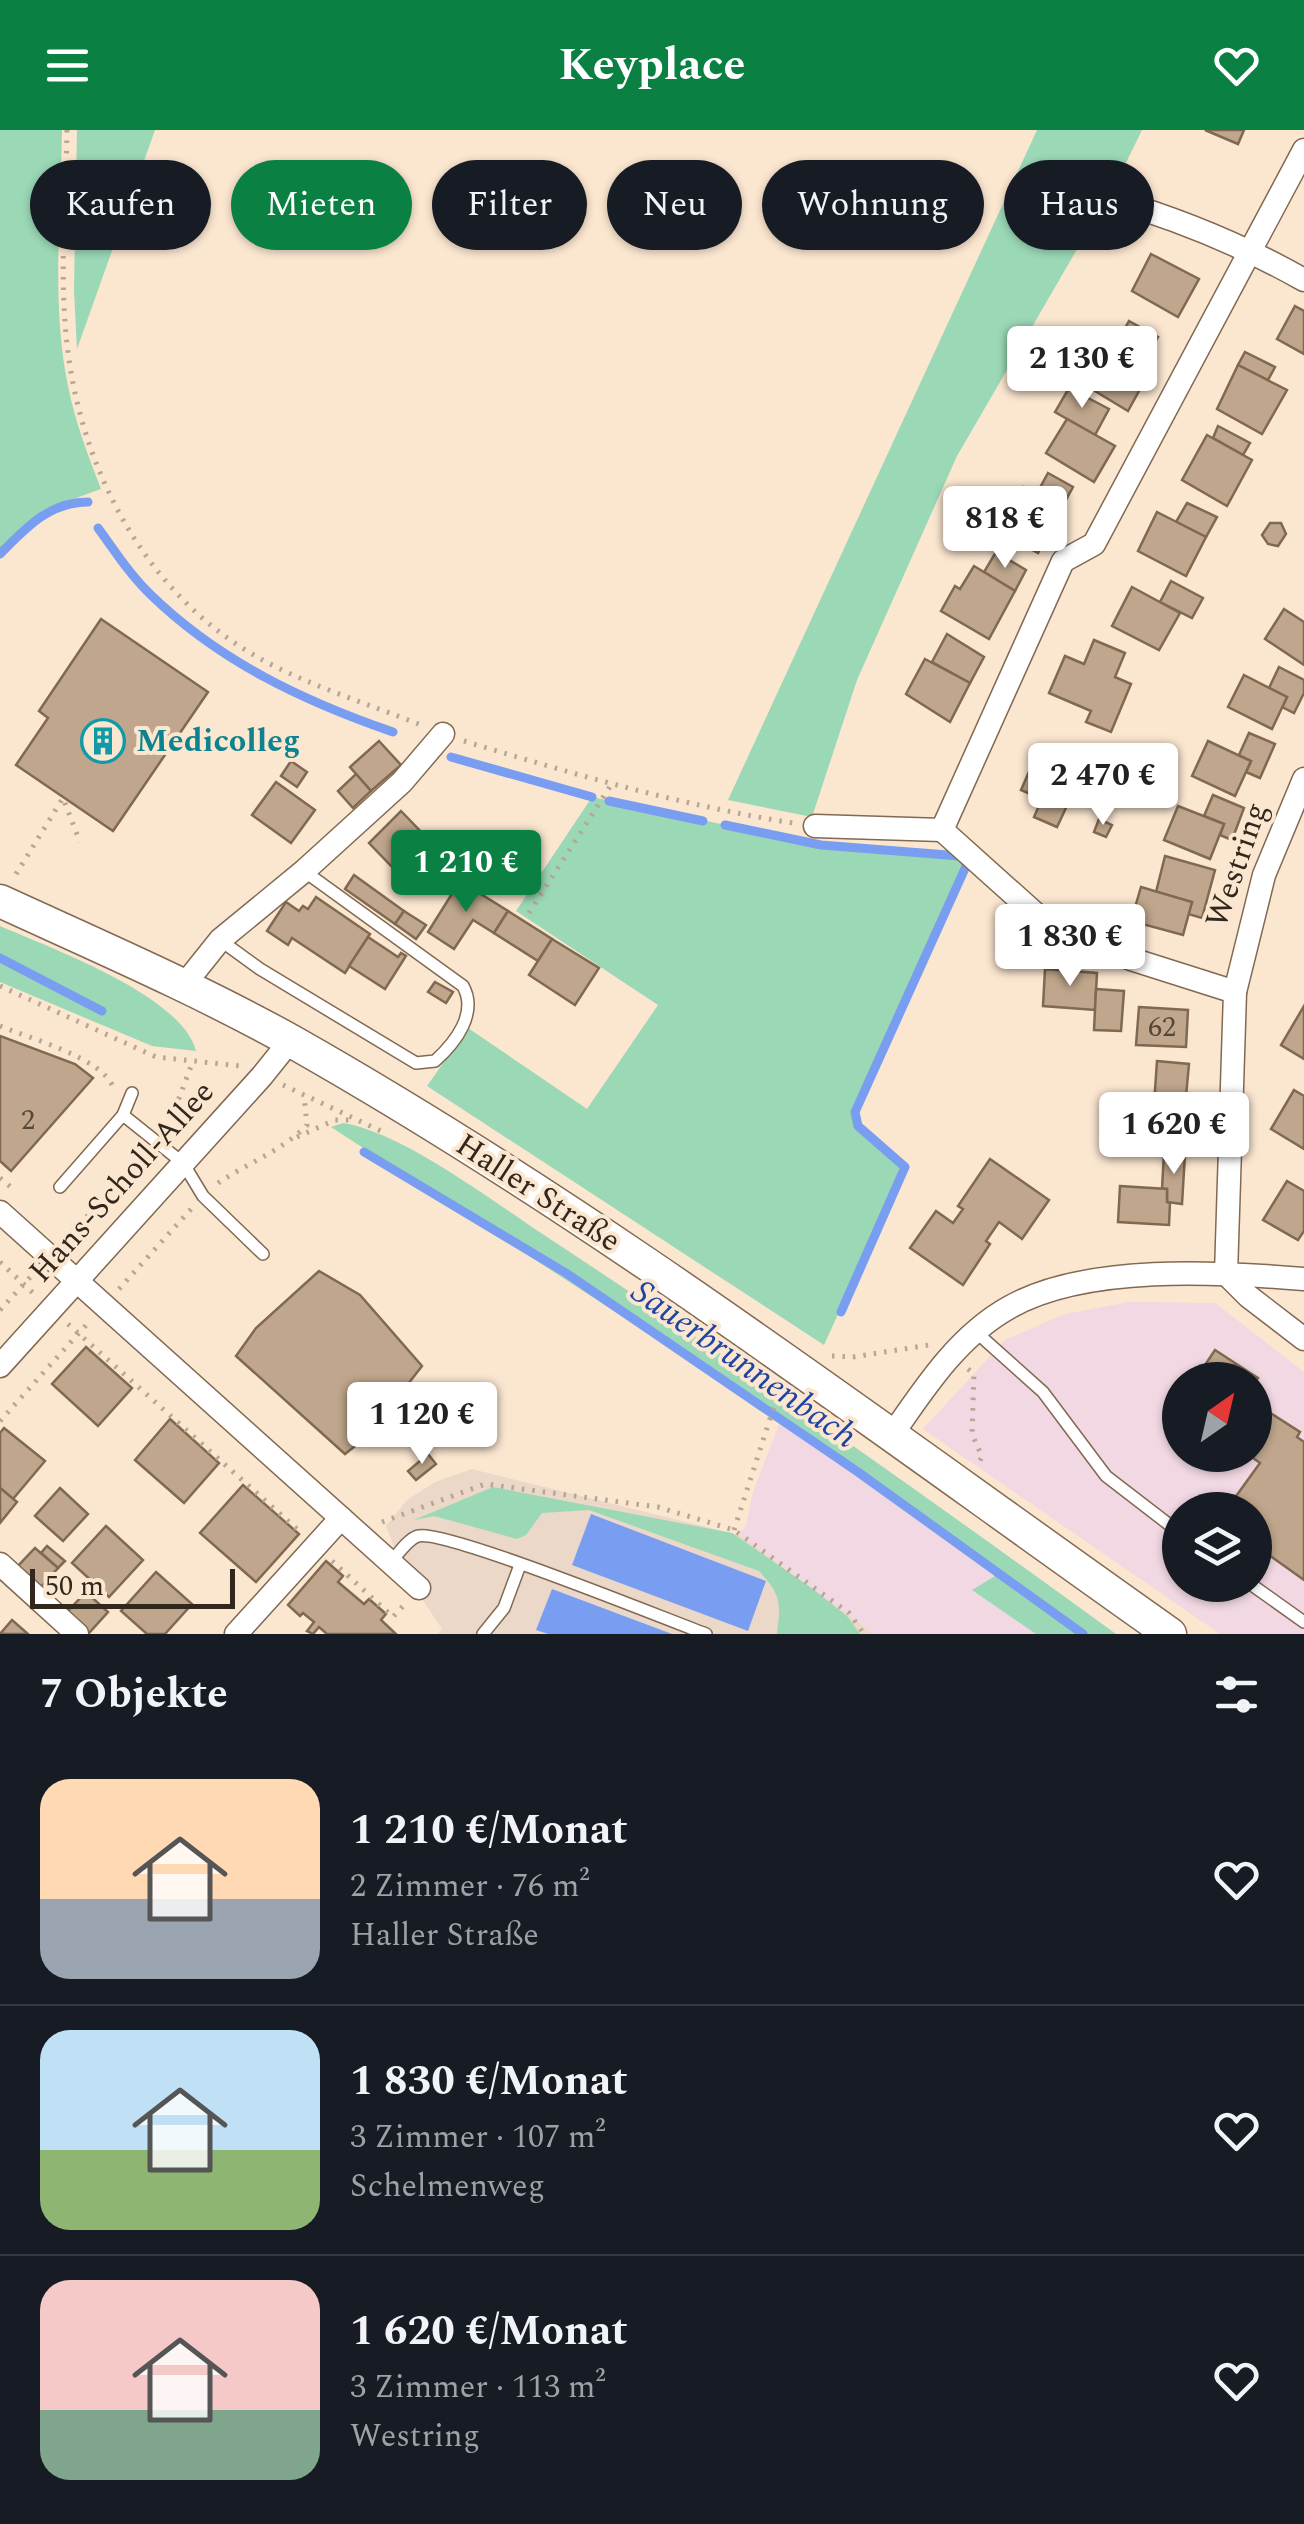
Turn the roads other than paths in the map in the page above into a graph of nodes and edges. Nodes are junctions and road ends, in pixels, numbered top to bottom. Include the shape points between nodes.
1 (1304, 150) edge
2 (1154, 212) edge
3 (1252, 250) junction
4 (1304, 280) edge
5 (443, 734) road end
6 (1304, 779) edge
7 (815, 826) road end
8 (942, 830) junction
9 (304, 871) junction
10 (8, 888) edge
11 (220, 940) junction
12 (184, 985) junction
13 (1234, 992) junction
14 (290, 1041) junction
15 (132, 1093) dead end
16 (123, 1115) junction
17 (183, 1163) junction
18 (60, 1187) dead end
19 (0, 1212) edge
20 (263, 1254) dead end
21 (1226, 1274) junction
22 (1304, 1279) edge
23 (77, 1280) junction
24 (976, 1332) junction
25 (1304, 1338) edge
26 (0, 1366) edge
27 (892, 1435) junction
28 (341, 1518) junction
29 (1162, 1520) edge
30 (390, 1562) junction
31 (0, 1564) edge
32 (520, 1565) junction
33 (419, 1588) dead end
34 (1272, 1599) edge
35 (1304, 1622) edge
36 (77, 1634) edge
37 (236, 1634) edge
38 (483, 1634) edge
39 (706, 1634) edge
40 (1170, 1634) edge

1 - 3 street
2 - 3 street
3 - 4 street
3 - 8 street via 1094,544 1062,561
5 - 9 street via 402,782
6 - 13 street, Westring via 1264,875
7 - 8 street
8 - 13 street via 1049,926
9 - 11 street
9 - 11 lane via 463,986 471,1008 435,1062 416,1064
10 - 12 main road, Haller Straße
11 - 12 street
12 - 14 main road, Haller Straße
13 - 21 street, Westring
14 - 17 street, Hans-Scholl-Allee
14 - 27 main road, Haller Straße via 569,1211
15 - 16 lane
16 - 17 lane
16 - 18 lane
17 - 20 lane via 203,1196
17 - 23 street, Hans-Scholl-Allee
19 - 23 street
21 - 22 street
21 - 24 street via 1088,1282 1009,1307
21 - 25 street
23 - 26 street, Hans-Scholl-Allee
23 - 28 street
24 - 27 street via 931,1378
24 - 29 lane via 1043,1392 1106,1476
27 - 40 main road, Haller Straße
28 - 30 street
28 - 37 street
30 - 32 lane via 422,1535
30 - 33 street
31 - 36 street
32 - 38 lane via 504,1608
32 - 39 lane
34 - 35 lane

